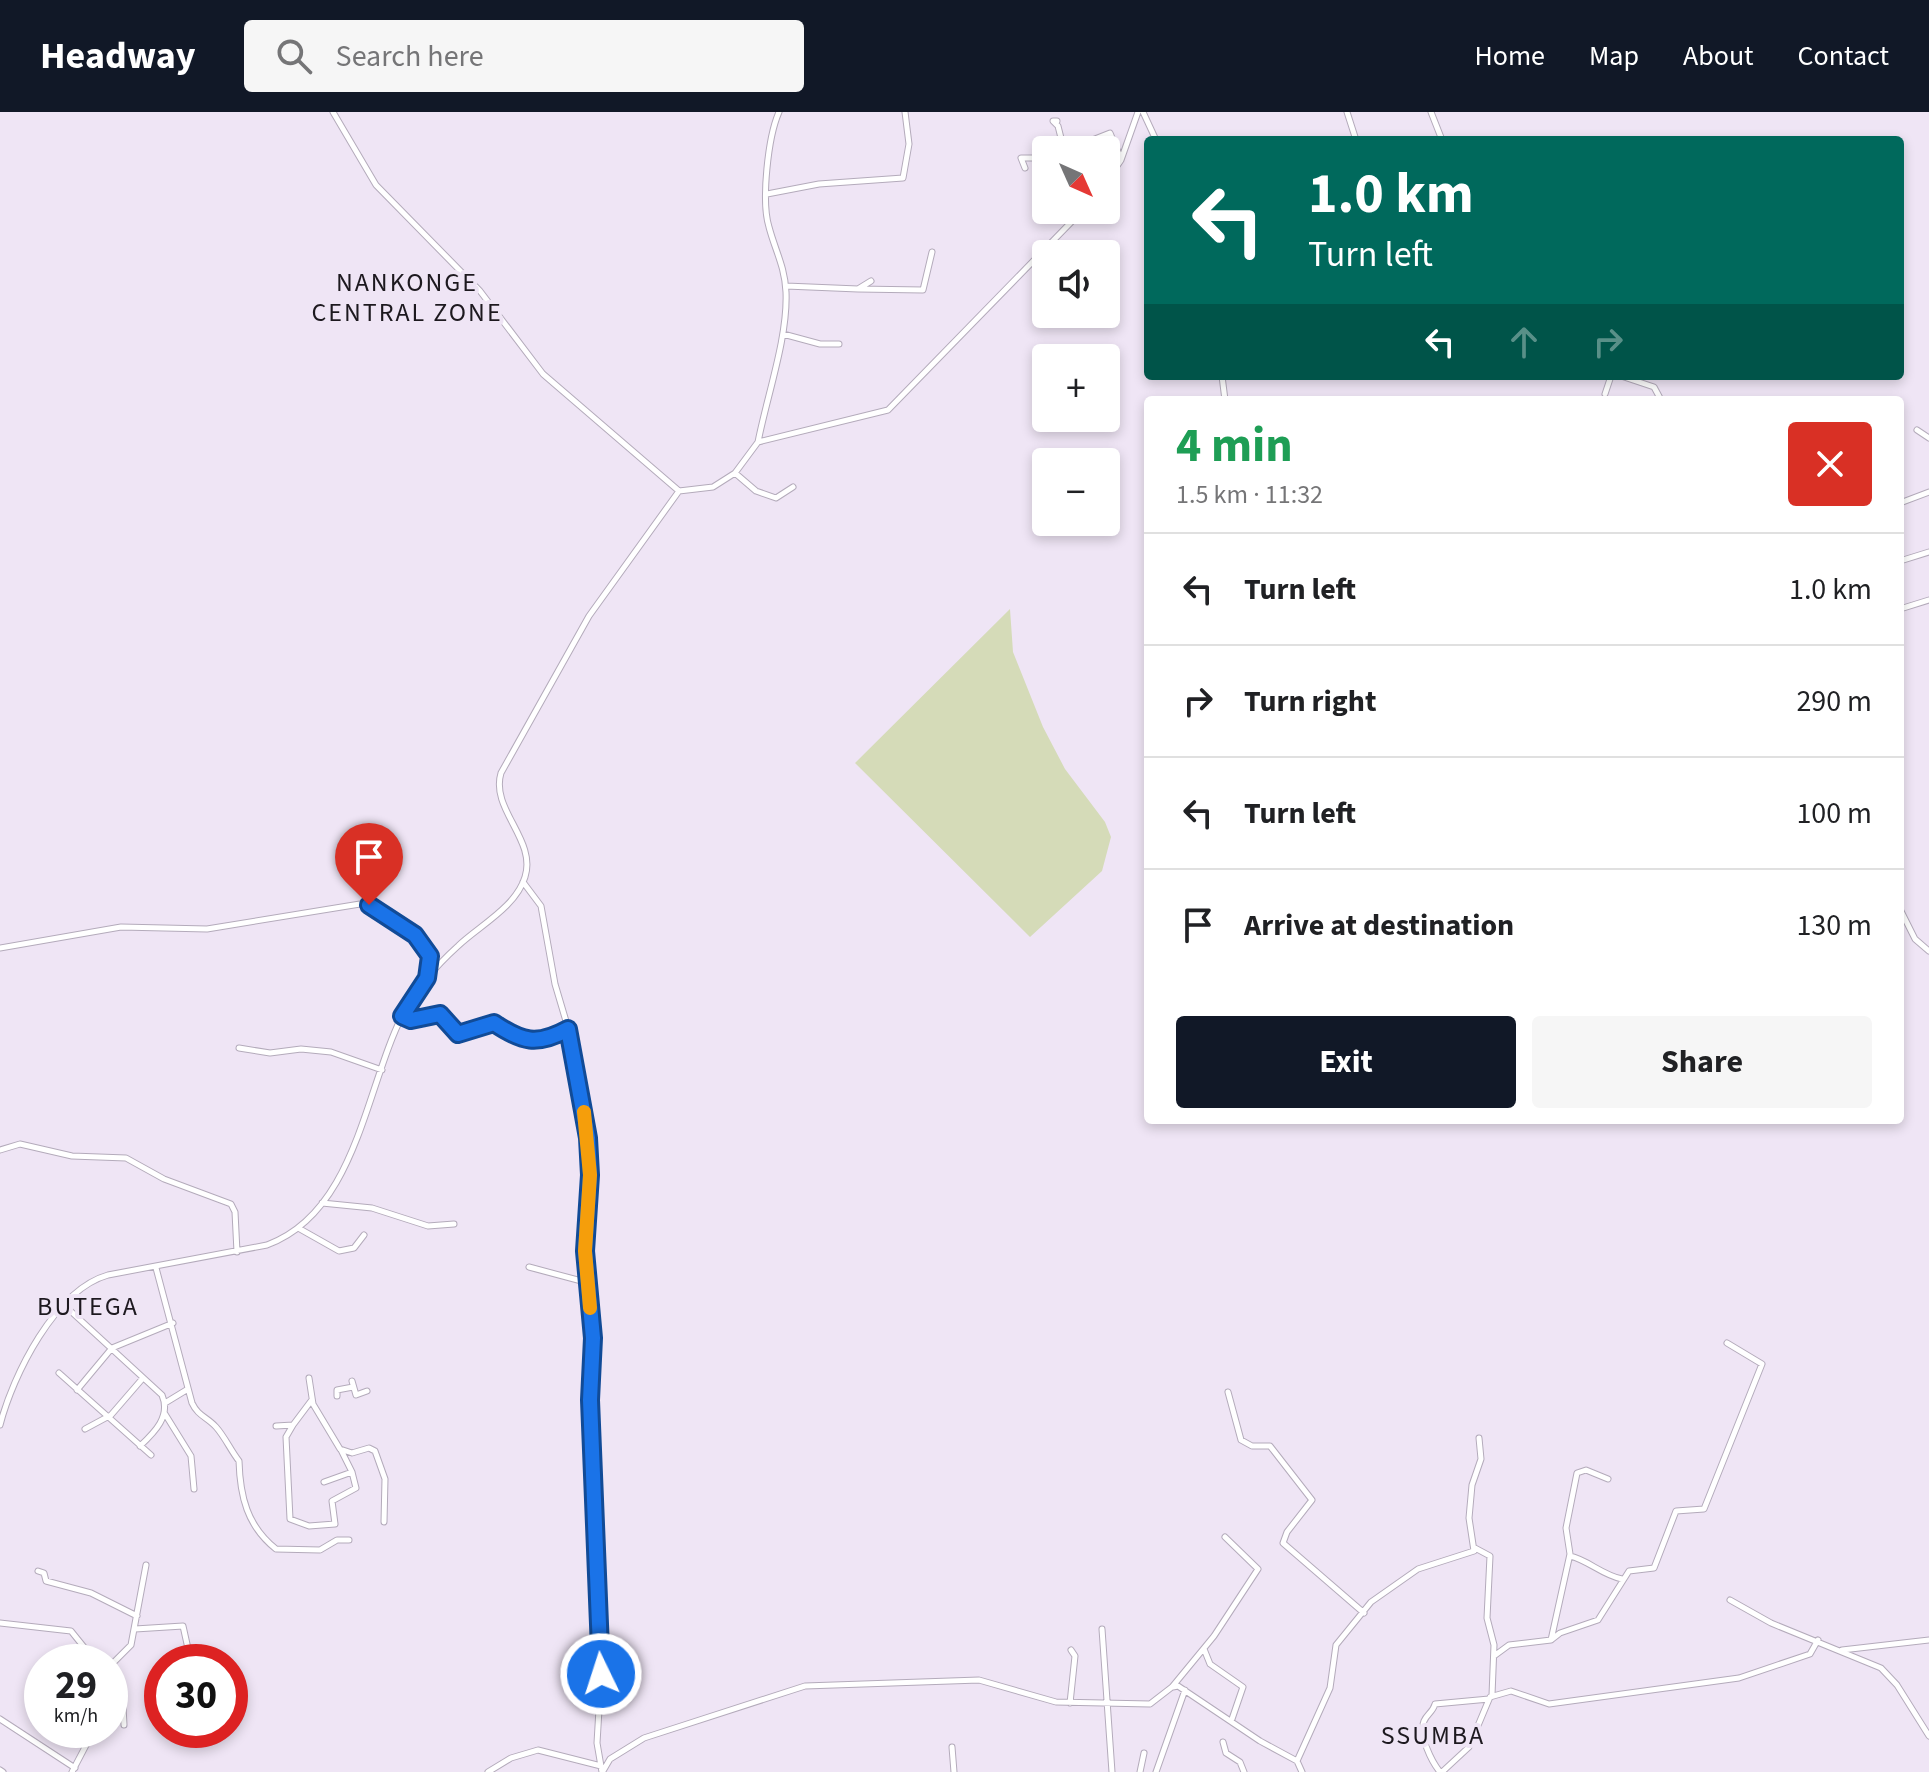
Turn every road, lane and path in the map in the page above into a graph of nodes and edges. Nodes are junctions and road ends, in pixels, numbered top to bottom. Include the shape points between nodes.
1 (333, 112) edge
2 (779, 112) edge
3 (905, 112) edge
4 (1141, 112) edge
5 (1347, 112) edge
6 (1431, 112) edge
7 (1057, 121) dead end
8 (1061, 136) edge
9 (1154, 136) edge
10 (1355, 136) edge
11 (1440, 136) edge
12 (1032, 158) edge
13 (1121, 160) edge
14 (1025, 168) dead end
15 (767, 194) junction
16 (1069, 224) edge
17 (932, 252) dead end
18 (871, 281) dead end
19 (786, 286) junction
20 (858, 289) junction
21 (783, 334) junction
22 (839, 344) dead end
23 (1610, 380) edge
24 (1633, 380) edge
25 (1605, 394) dead end
26 (1659, 396) edge
27 (1917, 430) dead end
28 (1929, 438) edge
29 (758, 442) junction
30 (735, 473) junction
31 (793, 487) dead end
32 (679, 491) junction
33 (1929, 492) edge
34 (1904, 501) edge
35 (1929, 552) edge
36 (1904, 560) edge
37 (1929, 600) edge
38 (1904, 608) edge
39 (523, 882) junction
40 (1904, 917) edge
41 (0, 948) edge
42 (1929, 951) edge
43 (427, 978) junction
44 (402, 1016) junction
45 (568, 1029) junction
46 (239, 1048) dead end
47 (382, 1070) junction
48 (0, 1150) edge
49 (322, 1203) junction
50 (454, 1224) dead end
51 (300, 1229) junction
52 (364, 1235) dead end
53 (237, 1252) junction
54 (529, 1267) dead end
55 (156, 1268) junction
56 (589, 1283) junction
57 (64, 1305) junction
58 (173, 1323) junction
59 (1727, 1343) dead end
60 (112, 1348) junction
61 (59, 1373) dead end
62 (143, 1378) junction
63 (309, 1378) dead end
64 (188, 1389) junction
65 (77, 1390) junction
66 (367, 1391) dead end
67 (1228, 1392) dead end
68 (337, 1396) dead end
69 (311, 1400) junction
70 (165, 1403) junction
71 (165, 1414) junction
72 (106, 1416) junction
73 (0, 1425) edge
74 (293, 1425) junction
75 (276, 1426) dead end
76 (85, 1429) dead end
77 (1479, 1438) dead end
78 (140, 1446) junction
79 (340, 1449) junction
80 (151, 1455) dead end
81 (352, 1472) junction
82 (1608, 1479) dead end
83 (324, 1482) dead end
84 (194, 1489) dead end
85 (384, 1522) dead end
86 (1225, 1537) dead end
87 (349, 1540) dead end
88 (1475, 1548) junction
89 (1570, 1556) junction
90 (146, 1565) dead end
91 (38, 1571) dead end
92 (1622, 1579) junction
93 (1730, 1600) dead end
94 (1364, 1613) junction
95 (137, 1616) junction
96 (0, 1623) edge
97 (135, 1629) junction
98 (1102, 1629) dead end
99 (1551, 1640) junction
100 (1818, 1640) junction
101 (1929, 1640) edge
102 (81, 1644) edge
103 (187, 1644) edge
104 (1204, 1648) junction
105 (128, 1650) edge
106 (1071, 1650) dead end
107 (1841, 1651) junction
108 (1494, 1656) junction
109 (1172, 1687) junction
110 (1185, 1690) junction
111 (1490, 1697) junction
112 (1070, 1703) junction
113 (1106, 1703) junction
114 (0, 1719) edge
115 (1232, 1719) junction
116 (1929, 1736) edge
117 (1223, 1742) dead end
118 (952, 1747) dead end
119 (85, 1748) edge
120 (1144, 1753) dead end
121 (1297, 1761) junction
122 (74, 1770) edge
123 (602, 1770) edge
124 (1439, 1771) edge
125 (488, 1772) edge
126 (954, 1772) edge
127 (1112, 1772) edge
128 (1140, 1772) edge
129 (1156, 1772) edge
130 (1244, 1772) edge
131 (1302, 1772) edge
132 (1427, 1772) edge

1 - 32 street via 376,185 480,291 543,374
2 - 15 street
3 - 15 street via 909,144 903,178
4 - 9 street
4 - 13 street
5 - 10 street
6 - 11 street
7 - 8 street
12 - 14 street via 1021,158
15 - 19 street via 768,226 783,261
16 - 29 street via 888,410
17 - 20 street via 923,290
18 - 20 street
19 - 20 street
19 - 21 street
21 - 22 street
21 - 29 street
23 - 25 street
24 - 26 street via 1654,387
27 - 28 street
29 - 30 street
30 - 31 street via 756,491 776,498
30 - 32 street via 713,487
32 - 39 street via 589,616 501,773 499,792 525,857
33 - 34 street
35 - 36 street
37 - 38 street
39 - 43 street
39 - 45 street via 541,906
40 - 42 street via 1915,939
41 - 43 street via 121,927 193,930 369,905 423,944 430,956
43 - 44 street
44 - 45 street via 411,1020 440,1014 458,1034 494,1023 528,1042
44 - 47 street
45 - 56 street via 588,1138
46 - 47 street via 331,1052
47 - 49 street via 364,1125
48 - 53 street via 20,1144 136,1163 231,1204
49 - 50 street via 372,1208 428,1226
49 - 51 street
51 - 52 street via 339,1251 354,1248
51 - 53 street
53 - 55 street
54 - 56 street
55 - 57 street via 98,1278
55 - 58 street
56 - 123 street via 602,1659 597,1743
57 - 60 street
57 - 73 street via 32,1346
58 - 60 street
58 - 64 street
59 - 92 street via 1762,1364 1709,1502 1700,1510 1676,1511 1654,1568 1629,1571
60 - 62 street
60 - 65 street
61 - 65 street
62 - 70 street
62 - 72 street
63 - 69 street
64 - 70 street
64 - 87 street via 196,1412 217,1428 239,1461 247,1515 269,1543 276,1549 320,1550
65 - 72 street
66 - 68 street via 359,1396 352,1384 337,1390
67 - 94 street via 1241,1440 1270,1446 1312,1500 1283,1543
69 - 74 street
69 - 79 street
70 - 71 street
71 - 78 street
71 - 84 street via 191,1456
72 - 76 street
72 - 78 street
74 - 75 street
74 - 81 street via 286,1437 290,1519 309,1526 335,1524 332,1501 356,1488
77 - 88 street via 1481,1459 1469,1518
78 - 80 street
79 - 81 street
79 - 85 street via 375,1451 385,1479
81 - 83 street
82 - 89 street via 1586,1470 1577,1473 1566,1528
86 - 104 street via 1258,1569
88 - 94 street via 1402,1578
88 - 108 street via 1489,1553 1487,1618
89 - 92 street
89 - 99 street
90 - 95 street
91 - 95 street via 46,1581 91,1593
92 - 99 street via 1598,1620
93 - 100 street
94 - 121 street via 1333,1652 1330,1688
95 - 97 street
96 - 102 street via 71,1631
97 - 103 street via 183,1626
97 - 105 street
98 - 113 street
99 - 108 street via 1509,1645
100 - 107 street
100 - 111 street via 1810,1654 1716,1682 1549,1704 1511,1691
101 - 107 street
104 - 109 street
104 - 115 street via 1210,1664 1243,1687
106 - 112 street via 1075,1656
107 - 116 street via 1887,1674
108 - 111 street
109 - 110 street
109 - 113 street via 1147,1705
110 - 115 street
110 - 129 street
111 - 124 street via 1469,1747
111 - 124 street via 1435,1704 1423,1731
112 - 113 street
112 - 123 street via 979,1680 805,1686 644,1738
113 - 127 street
114 - 122 street
115 - 121 street
117 - 130 street
118 - 126 street
119 - 122 street
120 - 128 street
121 - 131 street
123 - 125 street via 538,1750
124 - 132 street

